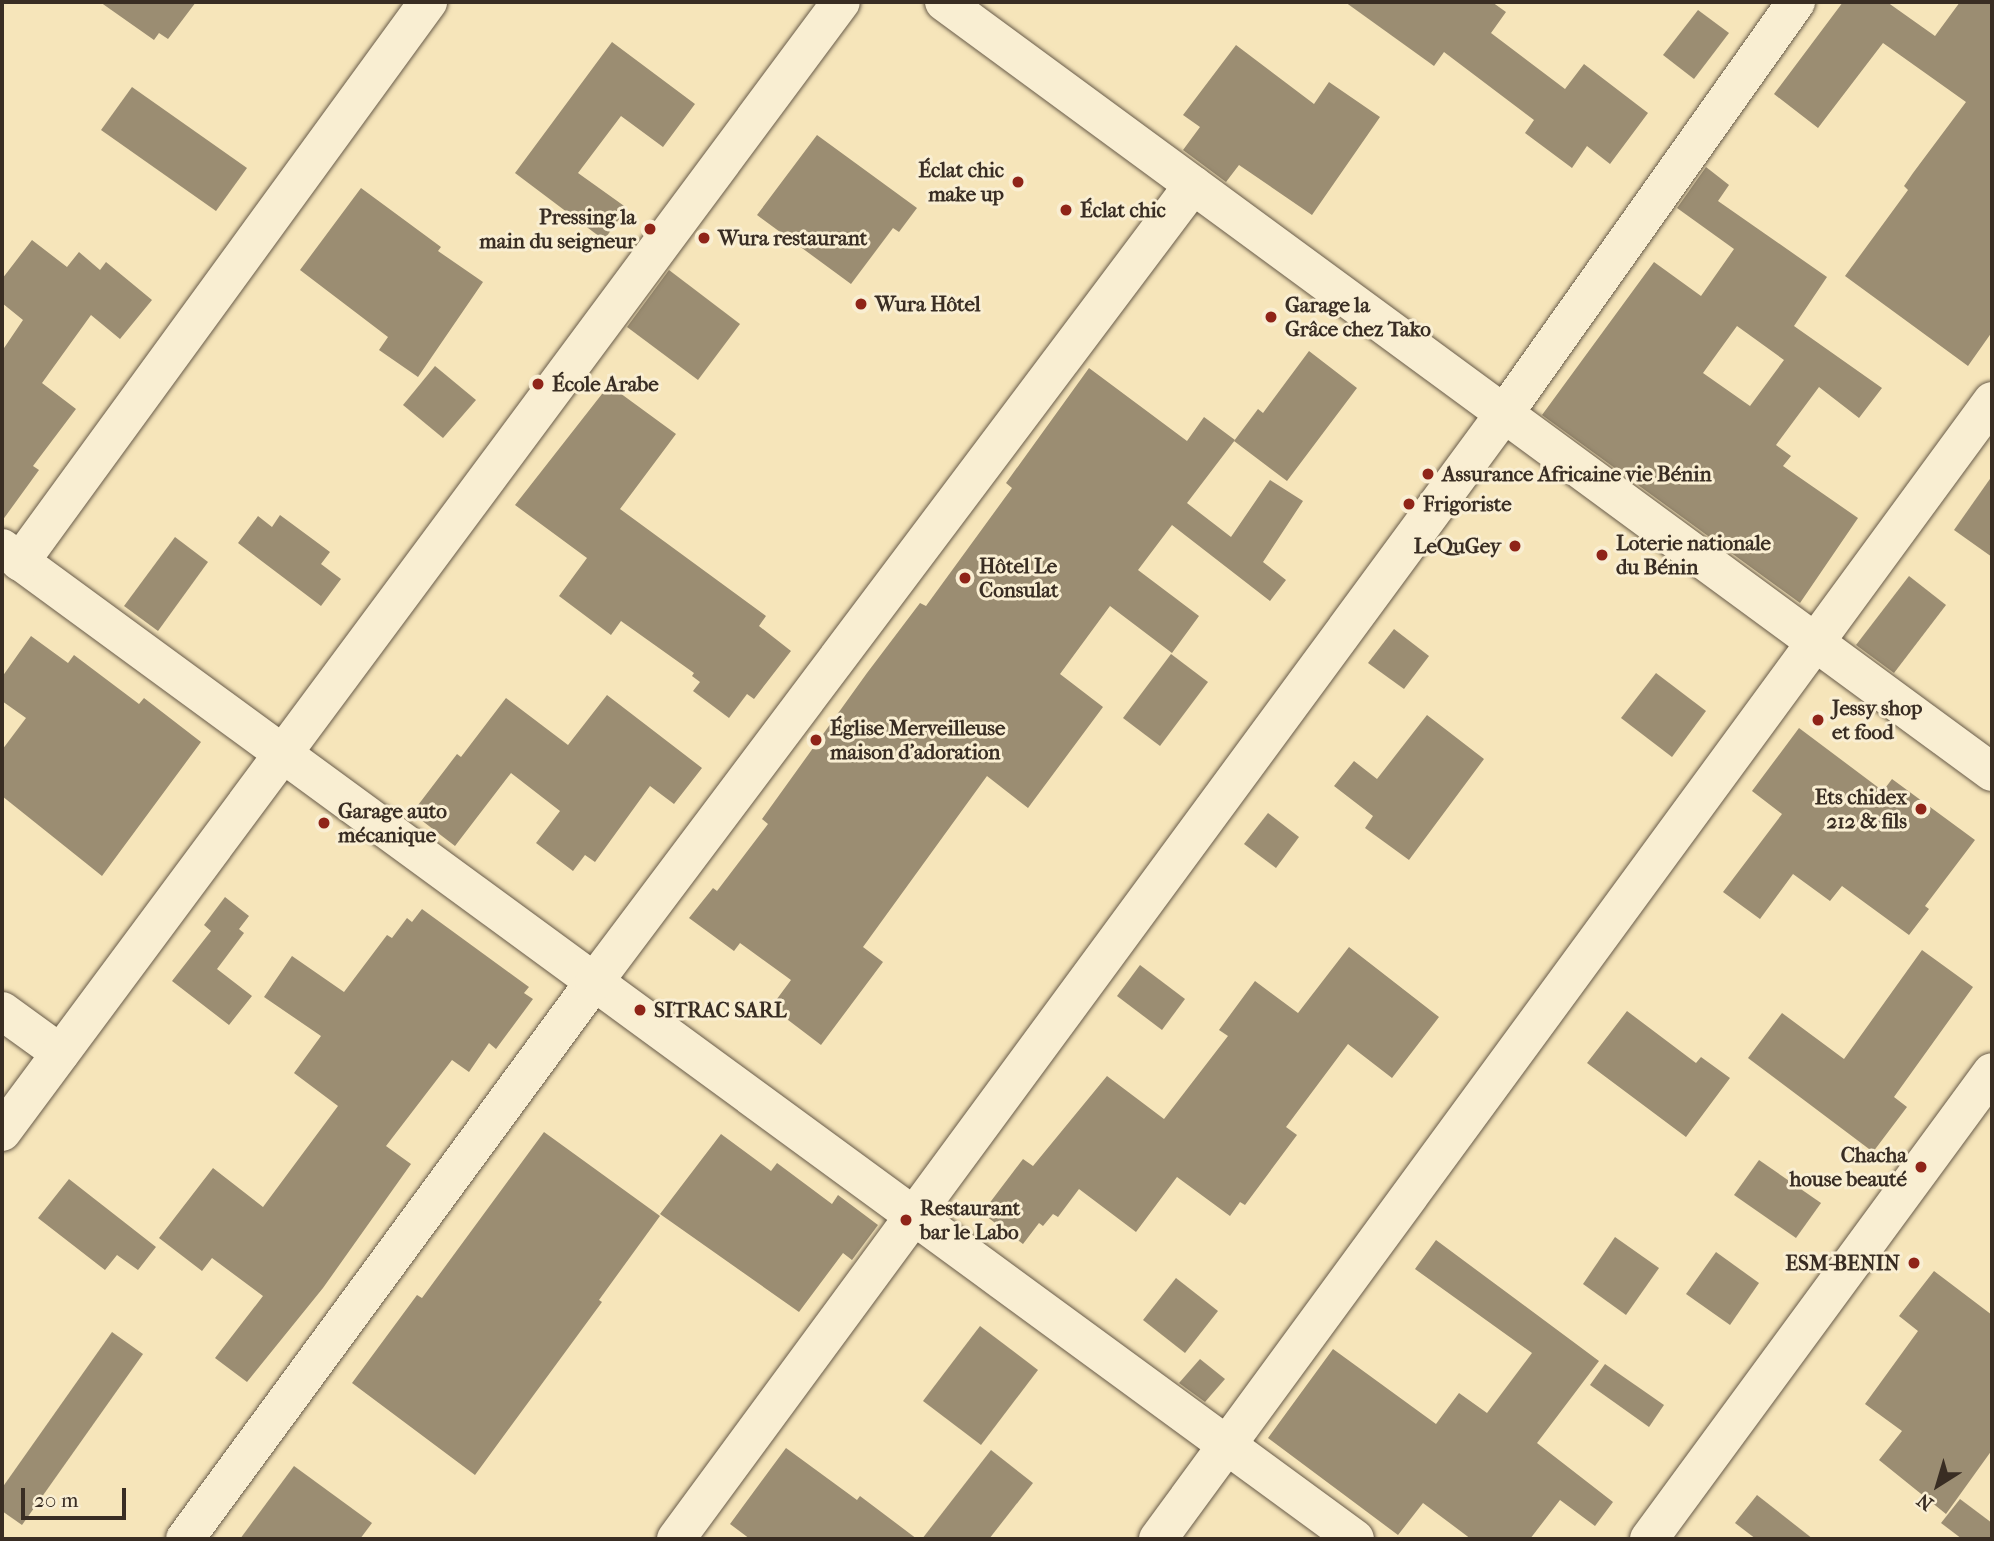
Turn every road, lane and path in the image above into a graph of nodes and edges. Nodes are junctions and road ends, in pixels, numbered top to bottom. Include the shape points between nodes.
1 (428, 2) edge
2 (841, 2) edge
3 (944, 2) edge
4 (1780, 7) edge
5 (1193, 185) junction
6 (1992, 401) edge
7 (1504, 414) junction
8 (11, 555) edge
9 (1815, 642) junction
10 (283, 754) junction
11 (1992, 772) edge
12 (594, 982) junction
13 (2, 1010) edge
14 (60, 1053) junction
15 (1992, 1072) edge
16 (2, 1132) edge
17 (913, 1215) junction
18 (1226, 1445) junction
19 (185, 1539) edge
20 (676, 1539) edge
21 (1158, 1539) edge
22 (1355, 1539) edge
23 (1649, 1539) edge

1 - 8 street
2 - 10 street
3 - 5 street
4 - 7 street
5 - 7 street
5 - 12 street
6 - 9 street
7 - 9 street
7 - 17 street
8 - 10 street
9 - 11 street
9 - 18 street
10 - 12 street
10 - 14 street
12 - 17 street
12 - 19 street
13 - 14 street
14 - 16 street
15 - 23 street
17 - 18 street
17 - 20 street
18 - 21 street
18 - 22 street

